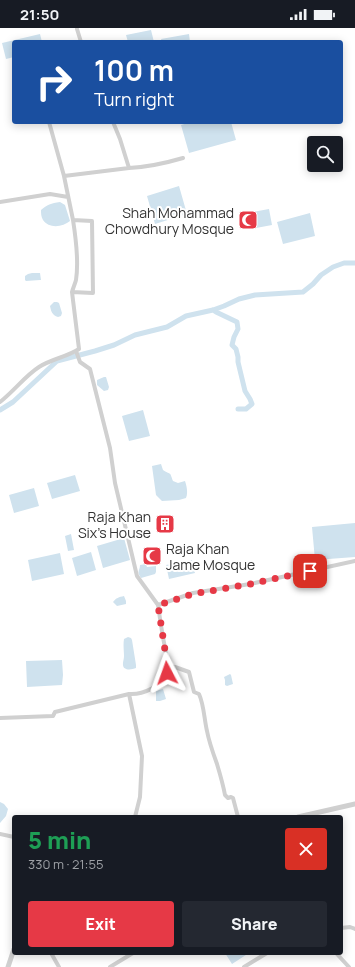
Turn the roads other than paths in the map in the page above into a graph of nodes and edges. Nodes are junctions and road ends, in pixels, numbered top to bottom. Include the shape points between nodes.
1 (77, 29) dead end
2 (80, 40) edge
3 (50, 124) edge
4 (113, 124) edge
5 (183, 158) dead end
6 (130, 168) junction
7 (64, 176) junction
8 (68, 197) junction
9 (0, 202) edge
10 (73, 220) junction
11 (72, 292) junction
12 (76, 351) junction
13 (0, 402) edge
14 (355, 561) edge
15 (158, 605) junction
16 (167, 666) junction
17 (130, 694) junction
18 (0, 718) edge
19 (355, 804) edge
20 (136, 815) edge
21 (237, 815) edge
22 (307, 815) edge
23 (0, 834) edge
24 (12, 837) edge
25 (343, 928) edge
26 (355, 929) edge
27 (12, 955) edge
28 (52, 955) edge
29 (130, 955) edge
30 (264, 955) edge
31 (338, 955) edge
32 (8, 967) edge
33 (59, 967) edge
34 (110, 967) edge
35 (244, 967) edge
36 (349, 967) edge

1 - 2 street
3 - 7 street
4 - 6 street
5 - 6 street
6 - 7 street
7 - 8 street
8 - 9 street via 50,194
8 - 10 street
10 - 11 street via 77,272
10 - 11 street via 92,221 93,293
11 - 12 street via 79,349
12 - 13 street via 40,366
12 - 15 street via 80,362 90,369 110,448 115,483 137,576
14 - 15 street via 193,594
15 - 16 street
16 - 17 street via 167,673 156,686 147,691
16 - 21 street via 189,672 194,692 199,694 204,710 206,729 226,794 228,798 233,798
17 - 18 street via 55,712 53,716
17 - 20 street via 142,756 140,797
19 - 22 street
23 - 24 street
25 - 26 street
27 - 32 street
28 - 33 street
29 - 34 street
30 - 35 street
31 - 36 street

